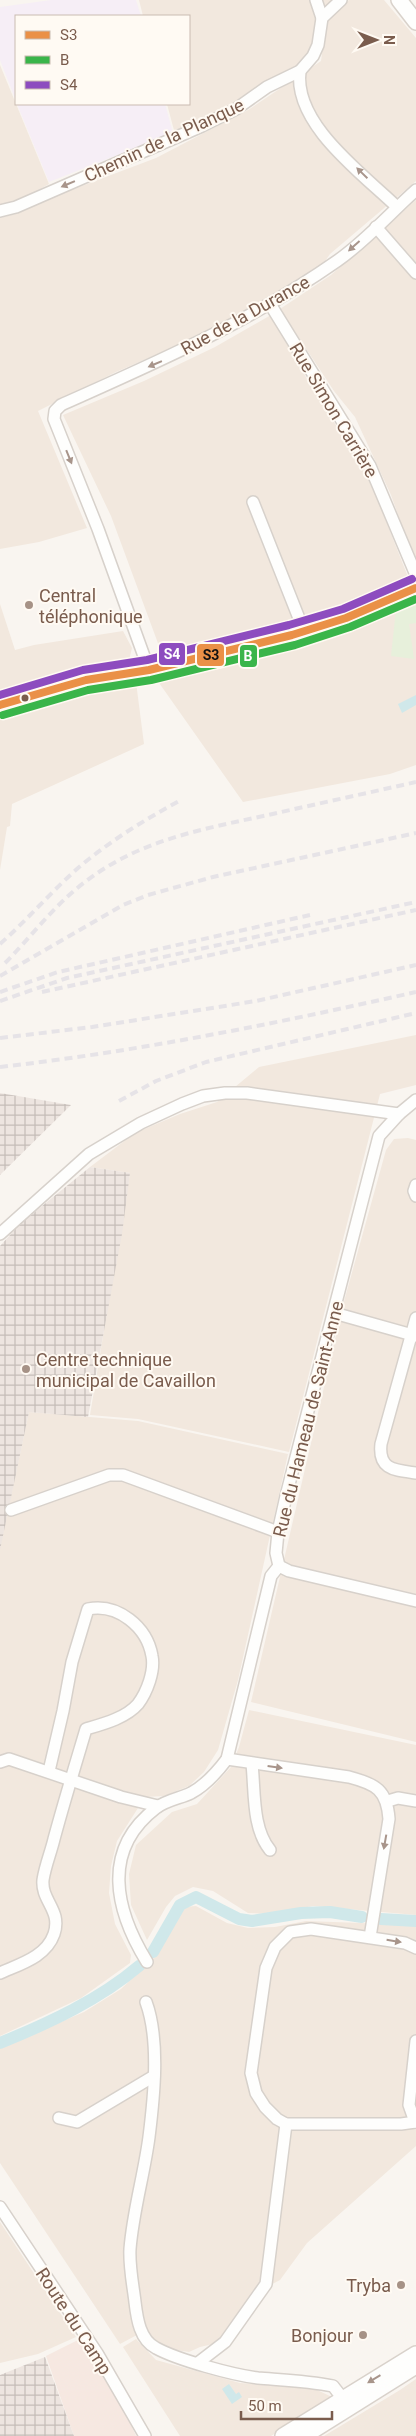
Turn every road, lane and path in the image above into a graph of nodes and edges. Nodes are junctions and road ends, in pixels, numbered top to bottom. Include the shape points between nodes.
1 (316, 0) edge
2 (341, 0) edge
3 (399, 0) edge
4 (322, 18) junction
5 (416, 22) edge
6 (300, 71) junction
7 (416, 190) edge
8 (397, 207) junction
9 (0, 211) edge
10 (376, 227) junction
11 (416, 273) edge
12 (270, 304) junction
13 (253, 502) dead end
14 (416, 575) edge
15 (416, 588) edge
16 (304, 631) junction
17 (149, 670) junction
18 (0, 705) edge
19 (416, 1100) edge
20 (399, 1114) junction
21 (416, 1185) edge
22 (416, 1196) edge
23 (0, 1234) edge
24 (334, 1313) junction
25 (416, 1318) edge
26 (414, 1335) edge
27 (416, 1473) edge
28 (11, 1510) dead end
29 (278, 1532) junction
30 (279, 1566) junction
31 (416, 1602) edge
32 (227, 1759) junction
33 (0, 1762) edge
34 (252, 1764) junction
35 (49, 1771) junction
36 (72, 1778) junction
37 (388, 1801) junction
38 (416, 1801) edge
39 (158, 1806) junction
40 (270, 1850) dead end
41 (370, 1937) junction
42 (416, 1948) edge
43 (147, 1962) dead end
44 (0, 1973) edge
45 (146, 2002) dead end
46 (416, 2041) edge
47 (154, 2076) junction
48 (59, 2118) dead end
49 (415, 2122) edge
50 (286, 2124) junction
51 (0, 2207) edge
52 (416, 2354) edge
53 (199, 2362) junction
54 (416, 2366) edge
55 (347, 2403) junction
56 (145, 2436) edge
57 (282, 2436) edge
58 (304, 2436) edge

1 - 4 street
2 - 4 street
3 - 5 street
4 - 6 street, Chemin de la Planque via 318,45
8 -> 6 street via 327,140 317,126 301,93
6 -> 9 street, Chemin de la Planque via 267,87 236,109 174,140
7 - 8 street, Rue de la Durance
8 - 10 street, Rue de la Durance
10 - 11 street
10 -> 12 street, Rue de la Durance via 339,260
12 - 14 street, Rue Simon Carrière via 370,466
12 -> 17 street, Rue de la Durance via 181,352 61,405 55,411 54,419
13 - 16 street
15 - 16 street via 380,605
16 - 17 street
17 - 18 street via 86,680
19 - 20 street, Rue du Hameau de Saint-Anne
20 - 23 street via 247,1093 203,1096 141,1123 89,1154
20 - 24 street, Rue du Hameau de Saint-Anne via 379,1136
21 - 22 street
24 - 26 street
24 - 29 street, Rue du Hameau de Saint-Anne
25 - 26 street
26 - 27 street via 379,1456 393,1469
28 - 29 street via 109,1475 123,1475
29 - 30 street, Rue du Hameau de Saint-Anne via 276,1552
30 - 31 street
30 - 32 street via 271,1576
32 - 34 street
32 - 39 street via 193,1792
33 - 35 street via 9,1758
34 -> 37 street via 349,1777 378,1788
34 - 40 street via 259,1827 262,1840
35 - 36 street
35 - 36 street via 72,1662 88,1610 97,1607 117,1610 146,1638 152,1658 149,1682 137,1704 126,1713 86,1730
36 - 39 street via 121,1797
36 - 44 street via 43,1881 55,1911 54,1934 49,1944 35,1957
37 - 38 street via 398,1798
37 -> 41 street via 389,1819
39 - 43 street via 140,1822 128,1839 118,1876 123,1913
41 -> 42 street via 405,1942
41 - 50 street via 311,1929 290,1932 275,1947 266,1968 251,2074 256,2093 265,2107
45 - 47 street via 153,2022
46 - 49 street via 409,2105
47 - 48 street via 77,2122
47 - 53 street via 149,2137 130,2252 137,2319 144,2336 154,2347
49 - 50 street
50 - 53 street via 266,2284 225,2342
51 - 56 street, Route du Camp via 97,2353
52 -> 55 street
53 - 55 street via 256,2377 333,2386
54 - 55 street
55 - 57 street
55 - 58 street

